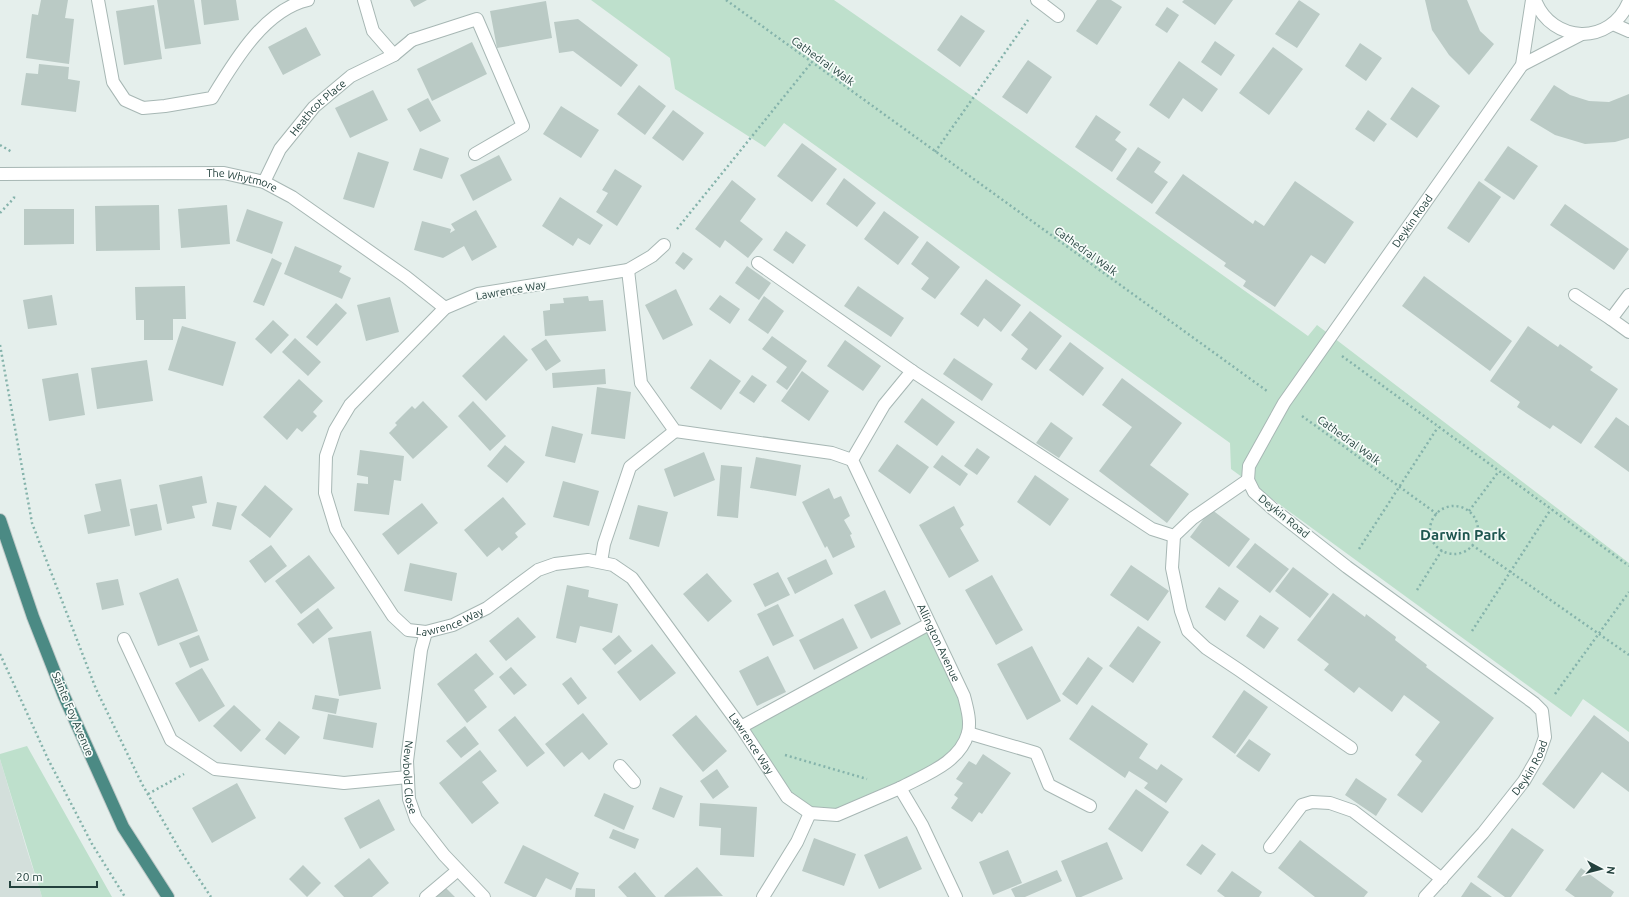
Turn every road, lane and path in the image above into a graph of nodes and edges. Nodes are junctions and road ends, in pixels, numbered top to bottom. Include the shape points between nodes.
1 (98, 0) edge
2 (308, 0) edge
3 (363, 0) edge
4 (726, 0) edge
5 (1534, 0) edge
6 (1039, 1) edge
7 (1629, 1) edge
8 (1058, 16) dead end
9 (1613, 24) junction
10 (1629, 31) edge
11 (1580, 35) junction
12 (394, 55) junction
13 (812, 62) junction
14 (1522, 65) junction
15 (935, 152) junction
16 (475, 154) dead end
17 (0, 174) edge
18 (264, 182) junction
19 (664, 245) joint
20 (758, 263) dead end
21 (628, 270) junction
22 (1629, 294) edge
23 (1575, 295) dead end
24 (445, 308) junction
25 (1611, 319) junction
26 (1629, 332) edge
27 (1325, 344) junction
28 (0, 345) edge
29 (912, 371) junction
30 (1284, 403) junction
31 (1438, 427) junction
32 (675, 431) junction
33 (852, 460) junction
34 (1499, 471) junction
35 (1248, 480) junction
36 (1400, 486) junction
37 (1551, 509) junction
38 (1469, 512) junction
39 (1437, 514) junction
40 (0, 520) edge
41 (1174, 536) junction
42 (1472, 545) junction
43 (1442, 550) junction
44 (601, 562) junction
45 (1629, 566) edge
46 (1347, 567) junction
47 (1510, 572) junction
48 (1629, 592) edge
49 (1405, 609) junction
50 (929, 624) junction
51 (426, 632) junction
52 (1599, 634) junction
53 (124, 639) dead end
54 (1460, 650) junction
55 (0, 654) edge
56 (1629, 655) edge
57 (1542, 711) junction
58 (741, 727) junction
59 (968, 733) junction
60 (1351, 748) dead end
61 (780, 754) dead end
62 (206, 762) junction
63 (620, 766) dead end
64 (408, 777) junction
65 (634, 782) dead end
66 (900, 788) junction
67 (148, 794) junction
68 (1090, 806) dead end
69 (810, 813) junction
70 (1270, 847) dead end
71 (458, 870) junction
72 (1442, 879) junction
73 (125, 897) edge
74 (168, 897) edge
75 (211, 897) edge
76 (426, 897) edge
77 (484, 897) edge
78 (762, 897) edge
79 (956, 897) edge
80 (1426, 897) edge

1 - 2 street via 112,82 125,100 143,108 212,98 241,51 274,17
3 - 12 street via 373,31
4 - 13 path, Cathedral Walk
5 - 11 street via 1549,22 1563,31
5 - 14 street, Deykin Road
6 - 8 street
6 - 15 path
7 - 9 street
9 - 10 street
9 - 11 street via 1592,34
11 - 14 street, Deykin Road
12 - 16 street, Heathcot Place via 412,40 477,19 523,126
12 - 18 street, Heathcot Place via 351,76 314,107 280,149
13 - 15 path, Cathedral Walk
13 - 19 path
14 - 27 street, Deykin Road
15 - 30 path, Cathedral Walk
17 - 18 street, The Whytmore via 224,173
18 - 24 street, The Whytmore via 311,210
19 - 21 street, Lawrence Way via 652,256
20 - 29 street
21 - 24 street, Lawrence Way via 478,294
21 - 32 street via 641,383
22 - 25 street
23 - 25 street
24 - 51 street, Lawrence Way via 350,405 336,430 326,456 325,493 336,529 392,616 408,630
25 - 26 street
27 - 30 street, Deykin Road
27 - 31 path
28 - 67 path via 32,523 96,689
29 - 33 street via 884,405
29 - 41 street via 1152,530
30 - 35 street, Deykin Road via 1249,466
30 - 36 path, Cathedral Walk
31 - 34 path
31 - 36 path
32 - 33 street via 832,453
32 - 44 street via 630,467 604,544
33 - 50 street, Allington Avenue
34 - 37 path
34 - 38 path
35 - 41 street via 1193,518
35 - 46 street, Deykin Road via 1254,492 1273,510
36 - 39 path, Cathedral Walk
36 - 46 path
37 - 45 path
37 - 47 path
38 - 39 path via 1456,506 1442,509
38 - 42 path via 1477,524 1477,539
39 - 43 path via 1431,526 1431,533 1433,540
40 - 74 highway, Sainte Foy Avenue via 33,617 64,696 123,827
41 - 60 street via 1172,568 1188,631 1206,648
42 - 43 path via 1462,553 1448,553
42 - 47 path
43 - 49 path
44 - 51 street, Lawrence Way via 570,561 538,570 487,608 453,625
44 - 58 street, Lawrence Way via 613,565 632,578
46 - 49 street, Deykin Road
47 - 52 path
47 - 54 path
48 - 52 path
49 - 54 street, Deykin Road
50 - 58 street
50 - 59 street, Allington Avenue via 964,696
51 - 64 street, Newbold Close via 421,650 407,761
52 - 56 path
52 - 57 path
53 - 62 street via 171,740
54 - 57 street, Deykin Road
55 - 73 path via 52,766 92,844
57 - 72 street, Deykin Road via 1545,737 1538,757 1524,781
58 - 69 street, Lawrence Way via 787,797
59 - 66 street via 960,749 946,763
59 - 68 street via 1036,753 1049,785
61 - 66 path
62 - 64 street via 215,769 344,783
62 - 67 path
63 - 65 street
64 - 71 street, Newbold Close via 409,799 416,819
66 - 69 street via 837,815
66 - 79 street via 922,824
67 - 75 path via 181,852
69 - 78 street via 797,842
70 - 72 street via 1302,805 1312,802 1330,803 1353,811
71 - 76 street
71 - 77 street, Newbold Close
72 - 80 street, Deykin Road

